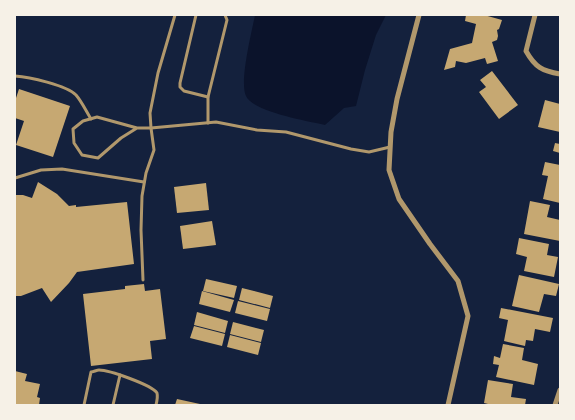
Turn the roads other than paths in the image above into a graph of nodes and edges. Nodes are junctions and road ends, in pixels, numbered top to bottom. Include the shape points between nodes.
1 (174, 15) edge
2 (196, 15) edge
3 (225, 15) edge
4 (419, 15) edge
5 (534, 15) edge
6 (560, 74) edge
7 (15, 76) edge
8 (208, 98) junction
9 (91, 119) junction
10 (208, 122) junction
11 (137, 128) junction
12 (151, 128) junction
13 (390, 146) junction
14 (15, 178) edge
15 (144, 182) junction
16 (143, 280) dead end
17 (120, 375) junction
18 (560, 390) edge
19 (84, 405) edge
20 (113, 405) edge
21 (156, 405) edge
22 (448, 405) edge
23 (555, 405) edge

1 - 12 lane via 152,99
2 - 8 lane via 180,87
3 - 8 lane via 227,20
4 - 13 street via 397,99
5 - 6 street via 526,51 532,62 544,71
7 - 9 lane via 53,84 71,92
8 - 10 lane
9 - 11 lane via 96,117
9 - 11 lane via 73,129 74,143 82,156 98,158
10 - 12 lane
10 - 13 lane via 286,132 369,152
11 - 12 lane
12 - 15 lane via 154,150
13 - 22 street via 389,170 399,199 458,281 468,316
14 - 15 lane via 41,170 62,169
15 - 16 lane via 141,230
17 - 19 lane via 98,370 91,372
17 - 20 lane
17 - 21 lane via 152,388 158,398
18 - 23 street

